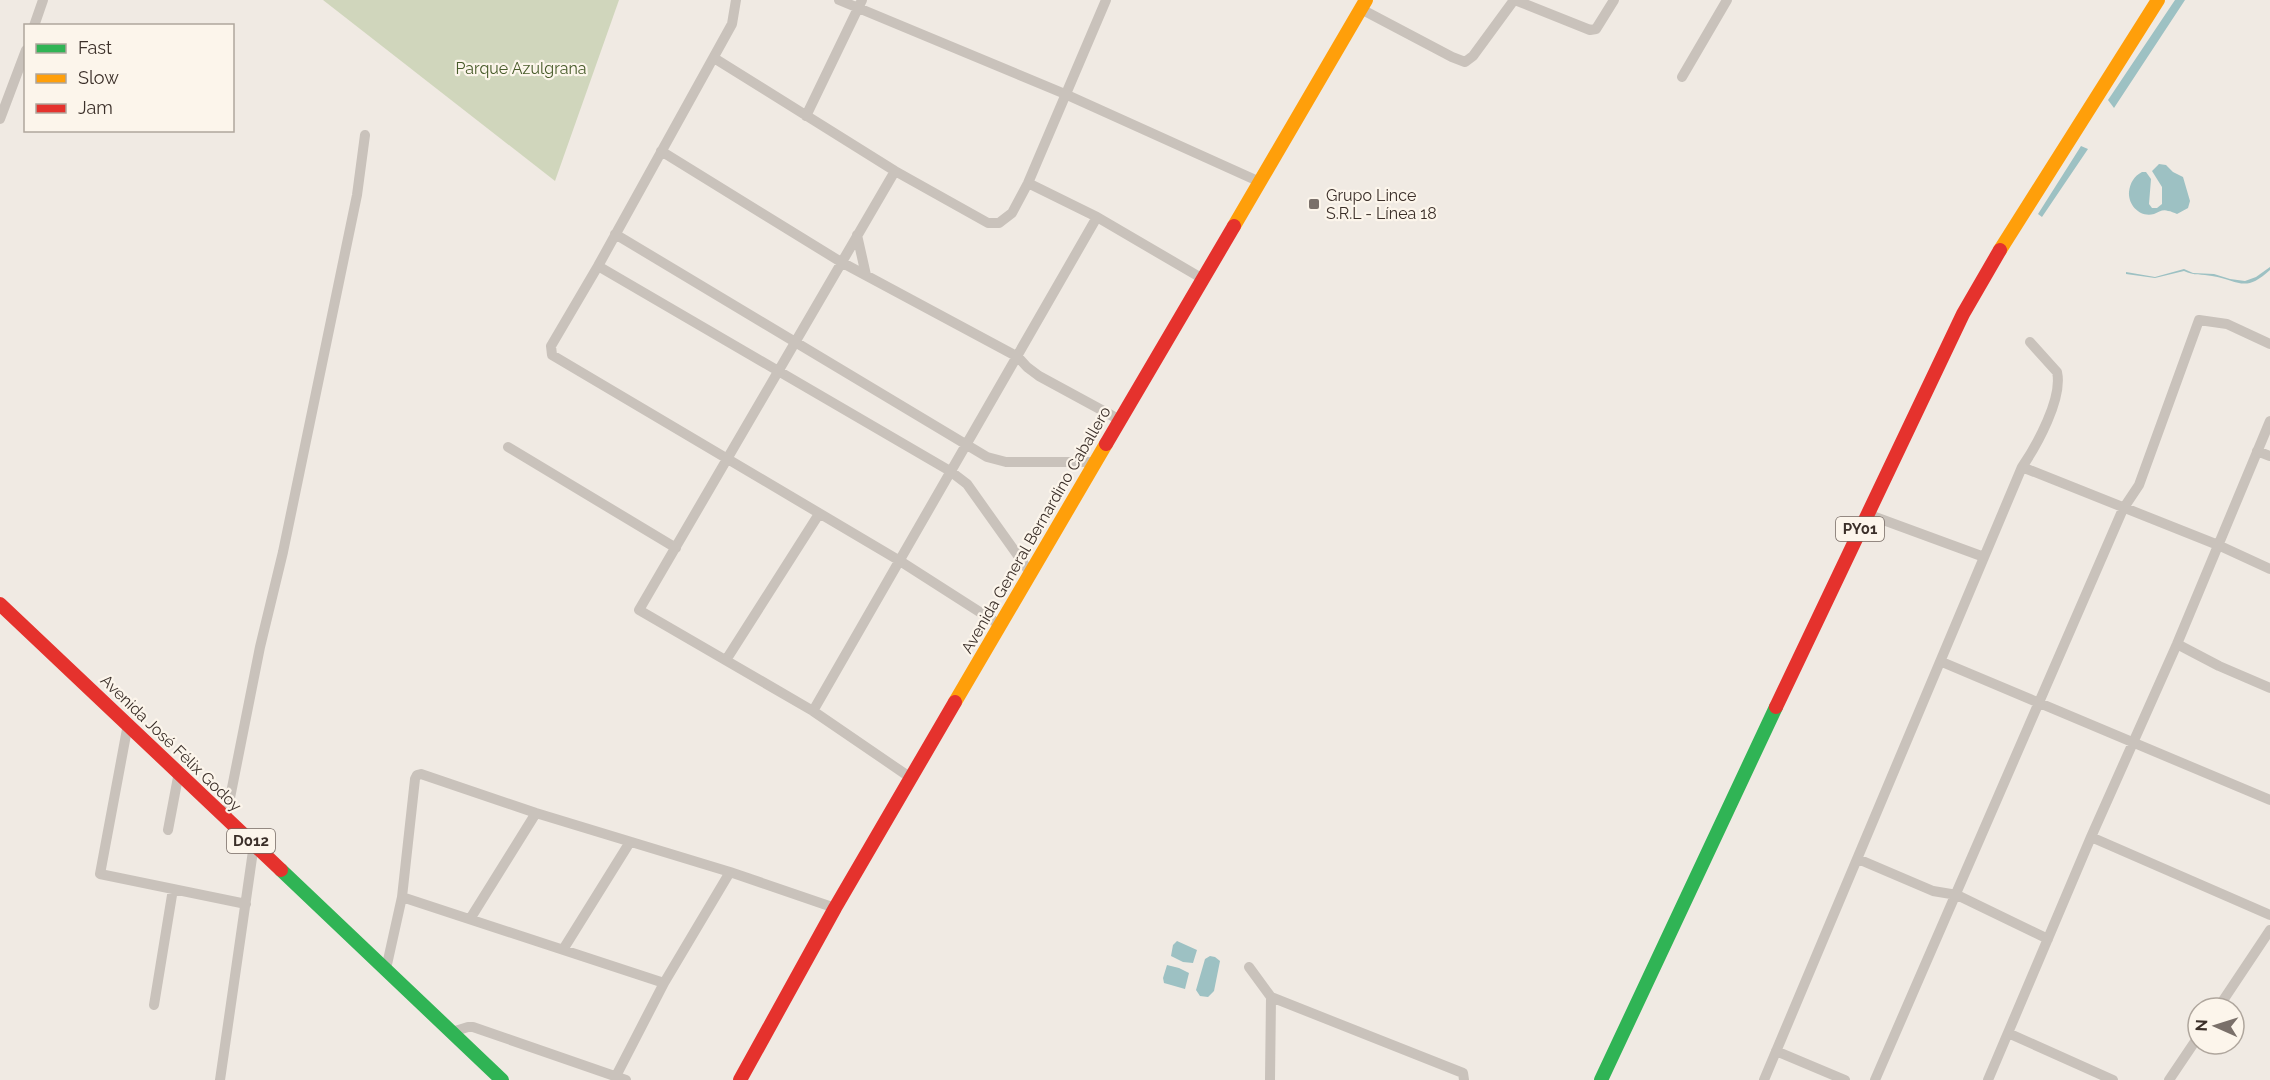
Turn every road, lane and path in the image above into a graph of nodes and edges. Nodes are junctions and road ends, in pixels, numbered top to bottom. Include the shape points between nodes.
1 (42, 0) edge
2 (736, 0) edge
3 (839, 0) edge
4 (1106, 0) edge
5 (1514, 0) edge
6 (1614, 0) edge
7 (1727, 0) edge
8 (2158, 0) edge
9 (860, 4) edge
10 (1363, 4) edge
11 (35, 24) edge
12 (24, 55) edge
13 (714, 58) junction
14 (1682, 76) dead end
15 (5, 93) edge
16 (1065, 94) junction
17 (806, 116) junction
18 (0, 119) edge
19 (365, 135) dead end
20 (661, 151) junction
21 (895, 171) junction
22 (1260, 182) junction
23 (1028, 183) junction
24 (1096, 218) junction
25 (615, 234) junction
26 (857, 235) junction
27 (841, 262) junction
28 (598, 266) junction
29 (866, 275) junction
30 (1203, 279) junction
31 (2030, 342) dead end
32 (795, 344) junction
33 (2270, 344) edge
34 (1018, 357) junction
35 (778, 372) junction
36 (1120, 420) junction
37 (2270, 421) edge
38 (965, 446) junction
39 (508, 447) dead end
40 (2257, 451) junction
41 (2270, 456) edge
42 (727, 459) junction
43 (1095, 462) junction
44 (2022, 467) junction
45 (950, 471) junction
46 (2123, 509) junction
47 (819, 514) junction
48 (1867, 514) junction
49 (2218, 545) junction
50 (676, 548) junction
51 (1984, 557) junction
52 (900, 561) junction
53 (2270, 569) edge
54 (1031, 574) junction
55 (0, 604) edge
56 (1000, 626) junction
57 (2177, 644) junction
58 (726, 660) junction
59 (1941, 662) junction
60 (2270, 688) edge
61 (2038, 702) junction
62 (813, 711) junction
63 (128, 724) junction
64 (2132, 742) junction
65 (179, 772) junction
66 (911, 778) junction
67 (2270, 800) edge
68 (536, 813) junction
69 (226, 818) junction
70 (168, 830) dead end
71 (2091, 837) junction
72 (630, 842) junction
73 (254, 844) junction
74 (1858, 858) junction
75 (730, 872) junction
76 (173, 889) junction
77 (1957, 895) junction
78 (402, 897) junction
79 (246, 904) junction
80 (835, 908) junction
81 (2270, 915) edge
82 (470, 919) junction
83 (2270, 930) edge
84 (2048, 939) junction
85 (564, 948) junction
86 (1249, 967) dead end
87 (386, 969) junction
88 (664, 983) junction
89 (2226, 996) edge
90 (1271, 997) junction
91 (154, 1005) dead end
92 (452, 1032) junction
93 (2008, 1033) junction
94 (1776, 1051) junction
95 (2186, 1055) edge
96 (621, 1078) edge
97 (220, 1080) edge
98 (502, 1080) edge
99 (740, 1080) edge
100 (1270, 1080) edge
101 (1464, 1080) edge
102 (1601, 1080) edge
103 (1764, 1080) edge
104 (1845, 1080) edge
105 (1875, 1080) edge
106 (1988, 1080) edge
107 (2113, 1080) edge
108 (2169, 1080) edge

1 - 11 street
2 - 13 street via 732,24
3 - 9 street
4 - 16 street
5 - 6 street via 1590,30 1596,29
5 - 10 street via 1465,62
7 - 14 street
8 - 48 main road, PY01 via 2022,213 1964,314
9 - 16 street
9 - 17 street
10 - 22 main road, Avenida General Bernardino Caballero
12 - 15 street
13 - 17 street
13 - 20 street
15 - 18 street
16 - 22 street
16 - 23 street
17 - 21 street
19 - 69 street via 357,195
20 - 25 street
20 - 27 street
21 - 23 street via 994,224 1012,213
21 - 26 street
22 - 30 main road, Avenida General Bernardino Caballero
23 - 24 street
24 - 30 street
24 - 34 street
25 - 28 street
25 - 32 street
26 - 27 street
26 - 29 street
27 - 29 street
27 - 32 street
28 - 35 street
28 - 42 street via 551,346 552,355
29 - 34 street
30 - 36 main road, Avenida General Bernardino Caballero
31 - 44 street via 2057,372 2059,380 2043,428
32 - 35 street
32 - 38 street
33 - 46 street via 2227,324 2199,320 2139,485
34 - 36 street via 1039,376
34 - 38 street
35 - 42 street
35 - 45 street
36 - 43 main road, Avenida General Bernardino Caballero
37 - 40 street
38 - 43 street via 1006,462
38 - 45 street
39 - 50 street
40 - 41 street
40 - 49 street
42 - 47 street
42 - 50 street
43 - 54 main road, Avenida General Bernardino Caballero
44 - 46 street
44 - 51 street
45 - 52 street
45 - 54 street via 967,484
46 - 49 street
46 - 61 street
47 - 52 street
47 - 58 street
48 - 51 street
48 - 102 main road, PY01
49 - 53 street
49 - 57 street
50 - 58 street via 639,610
51 - 59 street
52 - 56 street
52 - 62 street
54 - 56 main road, Avenida General Bernardino Caballero
55 - 63 main road, Avenida José Félix Godoy / D012
56 - 66 main road, Avenida General Bernardino Caballero
57 - 60 street
57 - 64 street
58 - 62 street
59 - 61 street
59 - 74 street
61 - 64 street
61 - 77 street
62 - 66 street
63 - 65 main road, Avenida José Félix Godoy / D012
63 - 76 street via 100,874
64 - 67 street
64 - 71 street
65 - 69 main road, Avenida José Félix Godoy / D012
65 - 70 street
66 - 80 main road, Avenida General Bernardino Caballero
68 - 72 street
68 - 78 street via 417,775
68 - 82 street
69 - 73 main road, Avenida José Félix Godoy / D012
71 - 81 street
71 - 84 street
72 - 75 street
72 - 85 street
73 - 79 street
73 - 87 main road, Avenida José Félix Godoy / D012
74 - 77 street via 1933,891
74 - 94 street
75 - 80 street
75 - 88 street
76 - 79 street
76 - 91 street
77 - 84 street
77 - 105 street
78 - 82 street
78 - 87 street
79 - 97 street
80 - 99 main road, Avenida General Bernardino Caballero
82 - 85 street
83 - 89 street
84 - 93 street
85 - 88 street
86 - 90 street
87 - 92 main road, Avenida José Félix Godoy / D012
88 - 96 street
90 - 100 street
90 - 101 street via 1463,1073
92 - 96 street via 473,1027
92 - 98 main road, Avenida José Félix Godoy / D012
93 - 106 street
93 - 107 street
94 - 103 street
94 - 104 street
95 - 108 street

